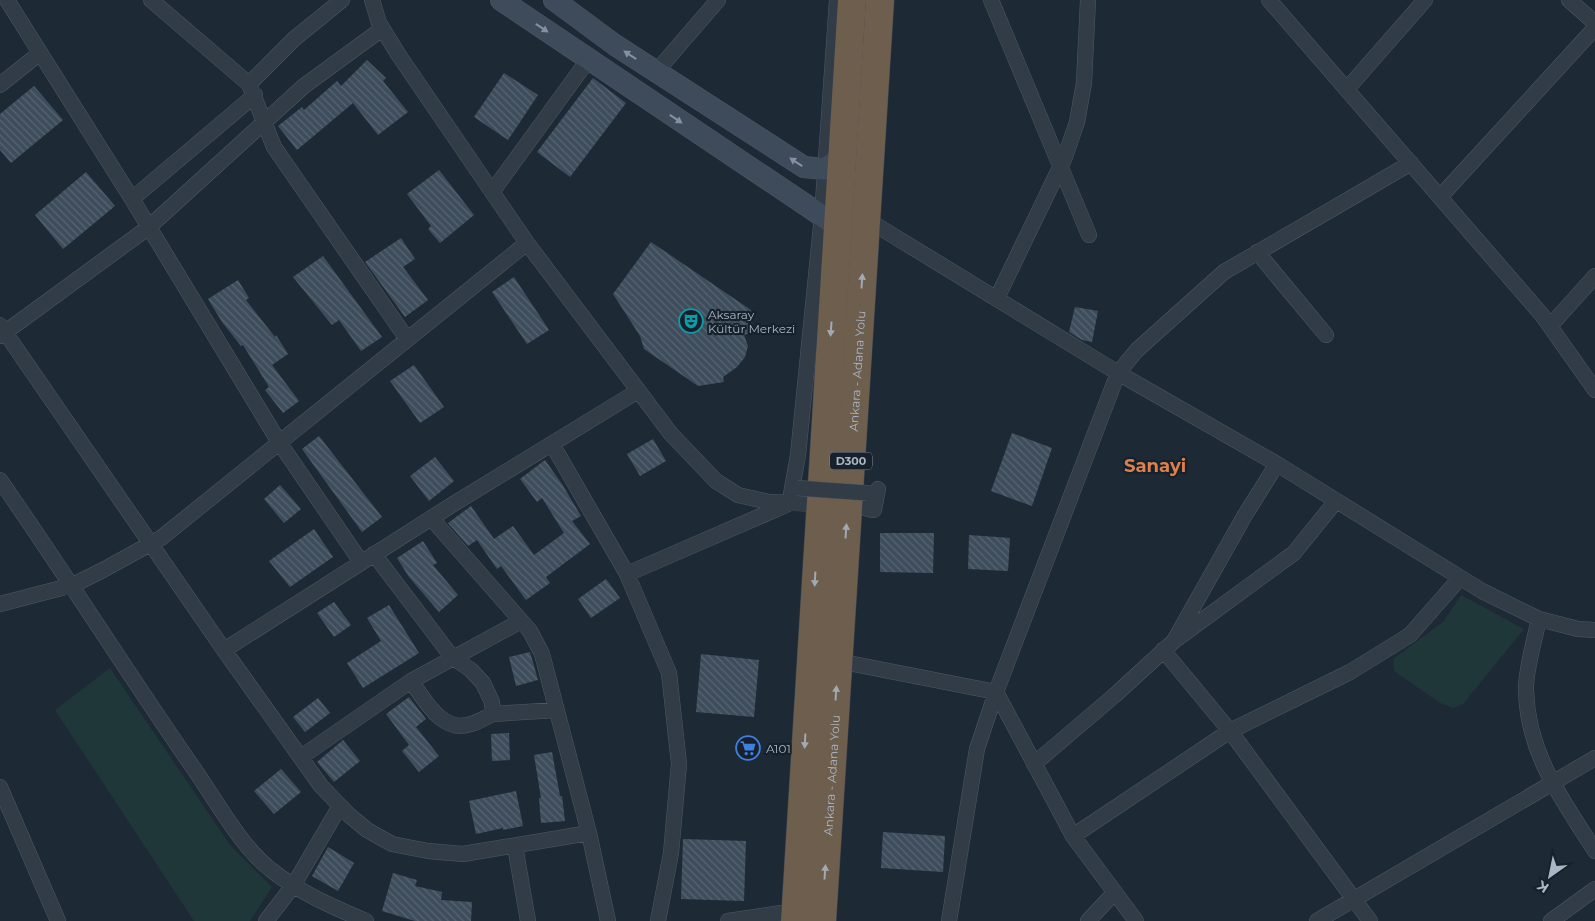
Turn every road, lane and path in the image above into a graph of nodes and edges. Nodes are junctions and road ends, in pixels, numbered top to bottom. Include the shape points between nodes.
1 (7, 0) edge
2 (151, 0) edge
3 (342, 0) edge
4 (372, 0) edge
5 (501, 0) edge
6 (554, 0) edge
7 (718, 0) edge
8 (838, 0) edge
9 (852, 0) edge
10 (880, 0) edge
11 (991, 0) edge
12 (1088, 0) edge
13 (1269, 0) edge
14 (1425, 0) edge
15 (1569, 0) edge
16 (1595, 23) edge
17 (1595, 28) edge
18 (382, 29) junction
19 (40, 53) junction
20 (588, 60) junction
21 (656, 72) junction
22 (0, 85) edge
23 (1347, 89) junction
24 (252, 90) junction
25 (265, 124) junction
26 (1411, 163) junction
27 (832, 164) junction
28 (1060, 166) junction
29 (492, 192) junction
30 (1440, 197) junction
31 (132, 199) junction
32 (866, 219) junction
33 (830, 221) junction
34 (149, 228) junction
35 (1089, 235) dead end
36 (527, 243) junction
37 (1257, 252) junction
38 (1595, 276) edge
39 (996, 298) junction
40 (1550, 326) junction
41 (2, 331) edge
42 (1326, 335) dead end
43 (407, 339) junction
44 (1118, 373) junction
45 (1595, 390) edge
46 (638, 391) junction
47 (279, 442) junction
48 (552, 444) junction
49 (798, 455) junction
50 (1277, 464) junction
51 (0, 480) edge
52 (873, 491) dead end
53 (1336, 500) junction
54 (788, 504) junction
55 (820, 504) junction
56 (431, 518) junction
57 (152, 543) junction
58 (367, 558) junction
59 (627, 574) junction
60 (1460, 578) junction
61 (72, 585) junction
62 (0, 604) edge
63 (1539, 619) junction
64 (521, 621) junction
65 (1595, 630) edge
66 (1168, 645) junction
67 (224, 650) junction
68 (452, 657) junction
69 (838, 662) junction
70 (411, 680) junction
71 (996, 692) junction
72 (557, 710) junction
73 (494, 714) junction
74 (1230, 731) junction
75 (301, 757) junction
76 (1595, 758) edge
77 (1034, 764) junction
78 (1552, 784) junction
79 (0, 788) edge
80 (340, 806) junction
81 (589, 833) junction
82 (1073, 836) junction
83 (515, 846) junction
84 (1595, 851) edge
85 (293, 886) junction
86 (1595, 888) edge
87 (1115, 892) junction
88 (1354, 900) junction
89 (278, 904) junction
90 (795, 916) edge
91 (58, 921) edge
92 (266, 921) edge
93 (280, 921) edge
94 (366, 921) edge
95 (528, 921) edge
96 (608, 921) edge
97 (658, 921) edge
98 (728, 921) edge
99 (822, 921) edge
100 (949, 921) edge
101 (1088, 921) edge
102 (1136, 921) edge
103 (1318, 921) edge
104 (1370, 921) edge
105 (1551, 921) edge

1 - 19 street
2 - 24 street
3 - 24 street via 300,34
4 - 18 street
5 -> 20 main road
21 -> 6 main road
7 - 21 street
8 - 27 street
9 - 27 highway, D300
10 - 32 highway, Ankara - Adana Yolu / D300
11 - 28 street
12 - 28 street via 1084,83 1077,122
13 - 23 street
14 - 23 street
15 - 16 street
17 - 30 street
18 - 25 street via 304,86
18 - 29 street
19 - 22 street
19 - 31 street
20 - 29 street
20 -> 33 main road
27 -> 21 main road via 804,167
23 - 26 street
24 - 25 street
24 - 31 street
25 - 34 street
25 - 43 street via 274,147
26 - 30 street
26 - 37 street
27 - 33 highway, D300
28 - 35 street
28 - 39 street
29 - 36 street
30 - 40 street
31 - 34 street
32 - 39 street
69 -> 32 highway, Ankara - Adana Yolu / D300
33 - 49 street
33 -> 55 highway, D300
34 - 41 street
34 - 47 street
36 - 43 street
36 - 46 street
37 - 42 street
37 - 44 street via 1224,272 1137,350
38 - 40 street
39 - 44 street
40 - 45 street
41 - 57 street
43 - 47 street
44 - 50 street
44 - 71 street
46 - 48 street
46 - 54 street via 671,434 716,481 738,495
47 - 57 street
47 - 58 street
48 - 56 street
48 - 59 street
49 - 52 street, bridge via 804,458 797,488
49 - 54 street
50 - 53 street
50 - 66 street
51 - 61 street
53 - 60 street
53 - 66 street via 1294,553
54 - 55 street
54 - 59 street
55 -> 90 highway, D300
56 - 58 street
56 - 64 street
57 - 61 street
57 - 67 street
58 - 67 street
58 - 68 street
59 - 97 street via 669,673 679,764 671,852
60 - 63 street
60 - 74 street via 1410,635 1350,672
61 - 62 street
61 - 85 street via 244,841 268,868
63 - 65 street
63 - 78 street via 1526,689 1533,741
64 - 68 street
64 - 72 street via 542,654
66 - 74 street
66 - 77 street
67 - 75 street
68 - 70 street
68 - 73 street via 483,683
69 - 71 street
99 -> 69 highway, Ankara - Adana Yolu / D300
70 - 73 street via 434,712 447,722 457,726 470,725
70 - 75 street
71 - 77 street
71 - 100 street via 977,749
72 - 73 street
72 - 81 street
74 - 82 street
74 - 88 street
75 - 80 street
76 - 78 street
77 - 82 street
78 - 84 street
78 - 88 street
79 - 91 street
80 - 83 street via 367,830 392,844 463,854
80 - 85 street
81 - 83 street
81 - 96 street
82 - 87 street
83 - 95 street
85 - 89 street
85 - 94 street
86 - 105 street
87 - 101 street
87 - 102 street
88 - 103 street
88 - 104 street
89 - 92 street
89 - 93 street
90 - 98 street

